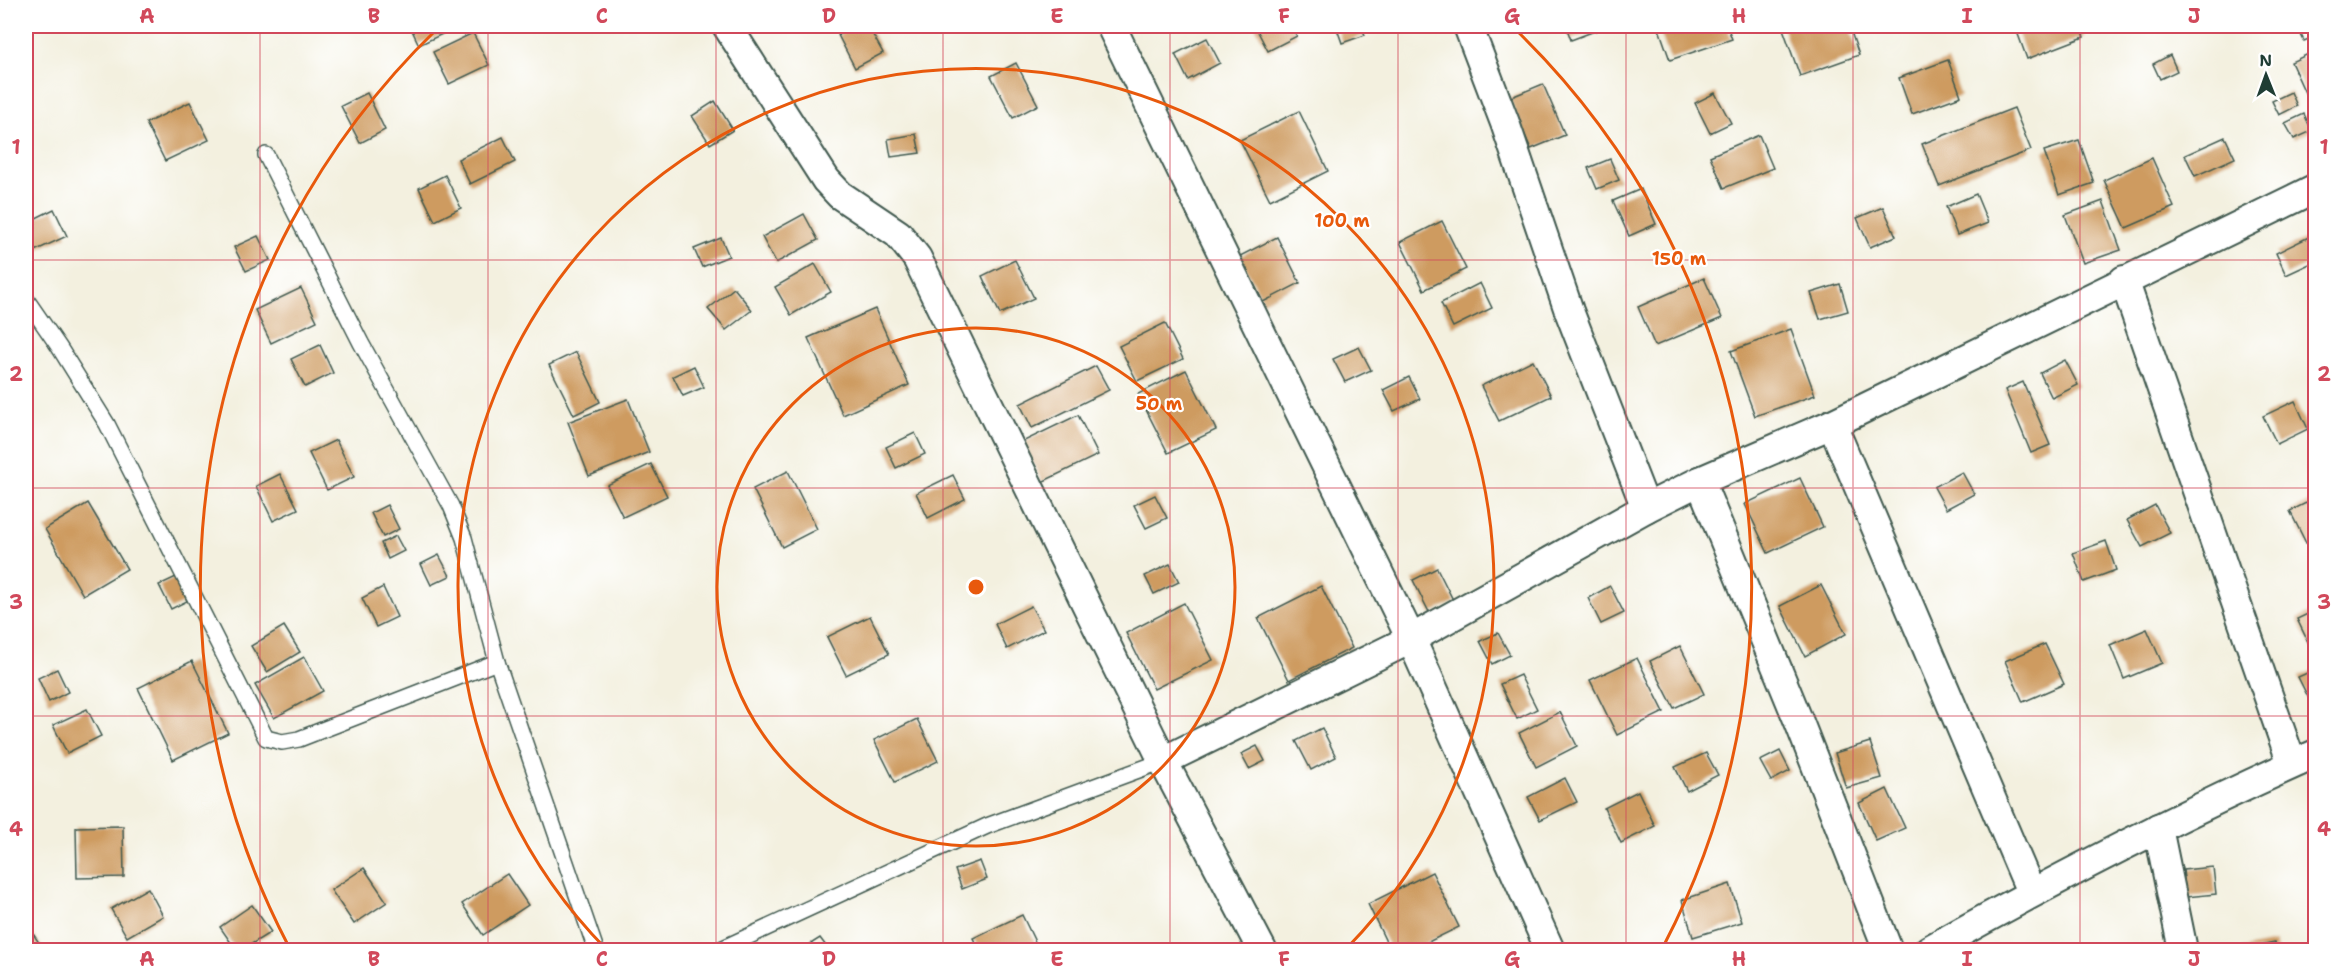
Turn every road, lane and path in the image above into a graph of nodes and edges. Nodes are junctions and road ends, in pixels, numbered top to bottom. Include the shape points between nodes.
1 (727, 26) edge
2 (1111, 26) edge
3 (1468, 26) edge
4 (266, 155) dead end
5 (2316, 188) edge
6 (2124, 280) junction
7 (26, 299) edge
8 (1832, 424) junction
9 (1700, 481) junction
10 (1646, 508) junction
11 (1411, 639) junction
12 (497, 662) junction
13 (2304, 759) edge
14 (1163, 761) junction
15 (2158, 828) junction
16 (2031, 892) junction
17 (596, 951) edge
18 (719, 951) edge
19 (1262, 951) edge
20 (1550, 951) edge
21 (1888, 951) edge
22 (1929, 951) edge
23 (2183, 951) edge

1 - 14 street via 826,180 840,195 898,234 917,258
2 - 11 street
3 - 10 street via 1569,311
4 - 12 lane via 361,343 450,506 464,538
5 - 6 street
6 - 8 street
6 - 13 street
7 - 12 lane via 107,424 266,738 282,742 299,739
8 - 9 street
8 - 16 street
9 - 10 street
9 - 21 street
10 - 11 street
11 - 14 street
11 - 20 street
12 - 17 lane
13 - 15 street
14 - 18 lane via 987,826
14 - 19 street
15 - 16 street
15 - 23 street
16 - 22 street

